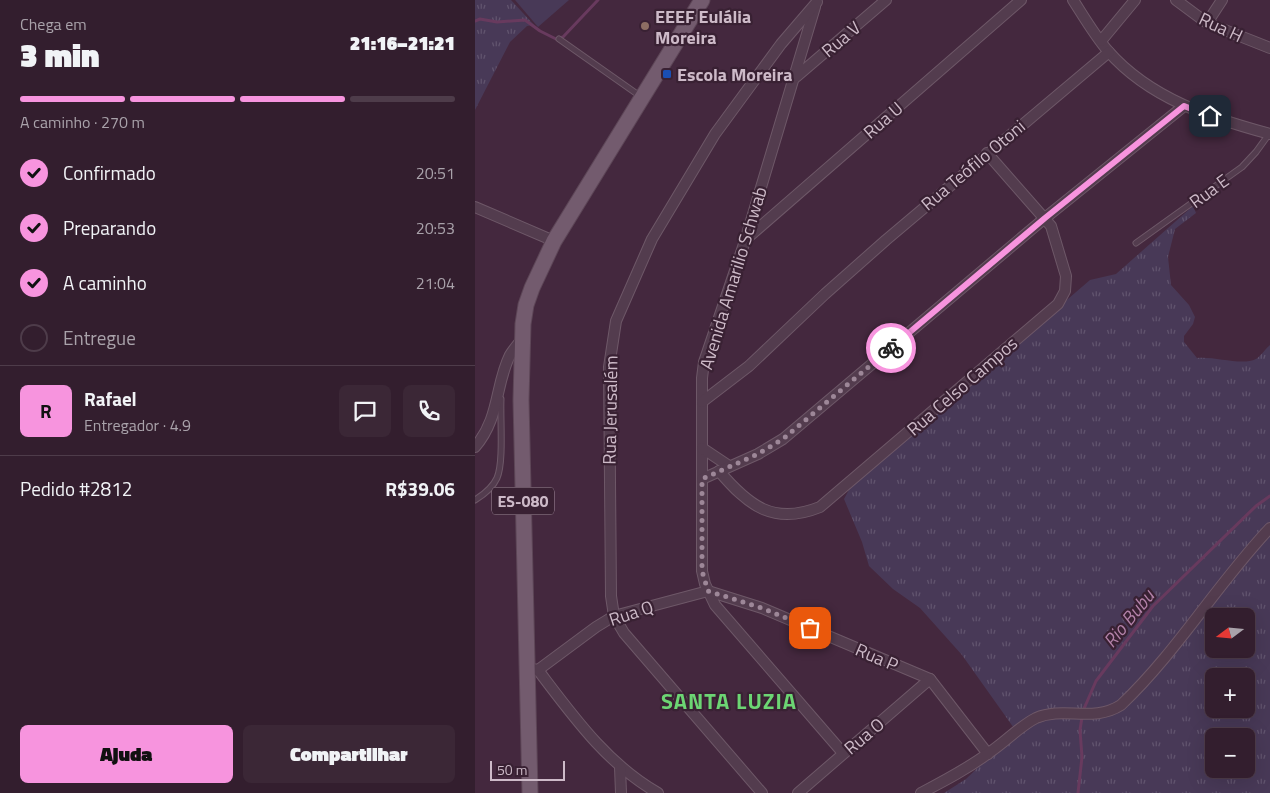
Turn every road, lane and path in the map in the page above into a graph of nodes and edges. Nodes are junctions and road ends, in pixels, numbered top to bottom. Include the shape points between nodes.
1 (702, 0) edge
2 (886, 0) edge
3 (1021, 0) edge
4 (1073, 0) edge
5 (1135, 0) edge
6 (1175, 0) edge
7 (1222, 0) edge
8 (817, 1) edge
9 (1207, 23) junction
10 (559, 39) dead end
11 (1101, 41) junction
12 (1270, 48) edge
13 (1109, 52) junction
14 (796, 77) junction
15 (643, 98) junction
16 (1184, 106) junction
17 (1270, 132) edge
18 (987, 153) junction
19 (475, 207) edge
20 (1045, 218) junction
21 (554, 241) junction
22 (745, 241) junction
23 (1137, 243) dead end
24 (522, 339) junction
25 (501, 388) junction
26 (702, 402) junction
27 (475, 447) edge
28 (702, 448) junction
29 (724, 468) junction
30 (702, 479) junction
31 (475, 500) edge
32 (1270, 528) edge
33 (708, 591) junction
34 (614, 616) junction
35 (532, 668) junction
36 (931, 679) junction
37 (843, 754) junction
38 (988, 754) junction
39 (621, 767) junction
40 (530, 793) edge
41 (621, 793) edge
42 (658, 793) edge
43 (762, 793) edge
44 (798, 793) edge
45 (921, 793) edge

1 - 15 main road, ES-080
2 - 14 street, Rua V
3 - 22 street, Rua U
4 - 11 street
5 - 11 street
6 - 9 street, Rua H
7 - 9 street
8 - 14 street, Avenida Amarilio Schwab
8 - 34 street, Rua Jerusalém via 715,134 652,240 617,321 609,366 611,596
9 - 12 street, Rua H
10 - 15 lane
11 - 13 street
13 - 16 street via 1130,72
13 - 18 street, Rua Teófilo Otoni
14 - 22 street, Avenida Amarilio Schwab
15 - 21 main road, ES-080
16 - 17 street via 1227,122
16 - 20 street
17 - 23 lane, Rua E via 1242,167
18 - 20 street, Rua Celso Campos
18 - 26 street, Rua Teófilo Otoni via 825,294 749,366
19 - 21 street
20 - 29 street via 783,439
20 - 29 street, Rua Celso Campos via 1053,232 1066,276 1065,291 1057,304 829,501 815,510 798,514 765,511 746,500
21 - 24 main road, ES-080 via 532,288 524,314
22 - 26 street, Avenida Amarilio Schwab via 704,362
24 - 25 street via 510,356
24 - 35 main road, ES-080
25 - 27 street via 487,430
25 - 31 lane via 497,477 489,489
26 - 28 street, Avenida Amarilio Schwab
28 - 29 street, Rua Celso Campos
28 - 30 street, Avenida Amarilio Schwab
29 - 30 street
30 - 33 street, Avenida Amarilio Schwab via 702,571
32 - 38 street via 1121,705 1111,712 1097,715 1051,715 1035,719
33 - 34 street, Rua Q
33 - 36 street, Rua P via 762,608
33 - 37 street, Avenida Amarilio Schwab via 720,611
34 - 35 street, Rua Q
34 - 43 street, Rua Jerusalém via 624,633
35 - 39 street
35 - 40 main road, ES-080
36 - 37 street, Rua O
36 - 38 street, Rua P
37 - 44 street, Rua O
38 - 45 street
39 - 41 street
39 - 42 street

